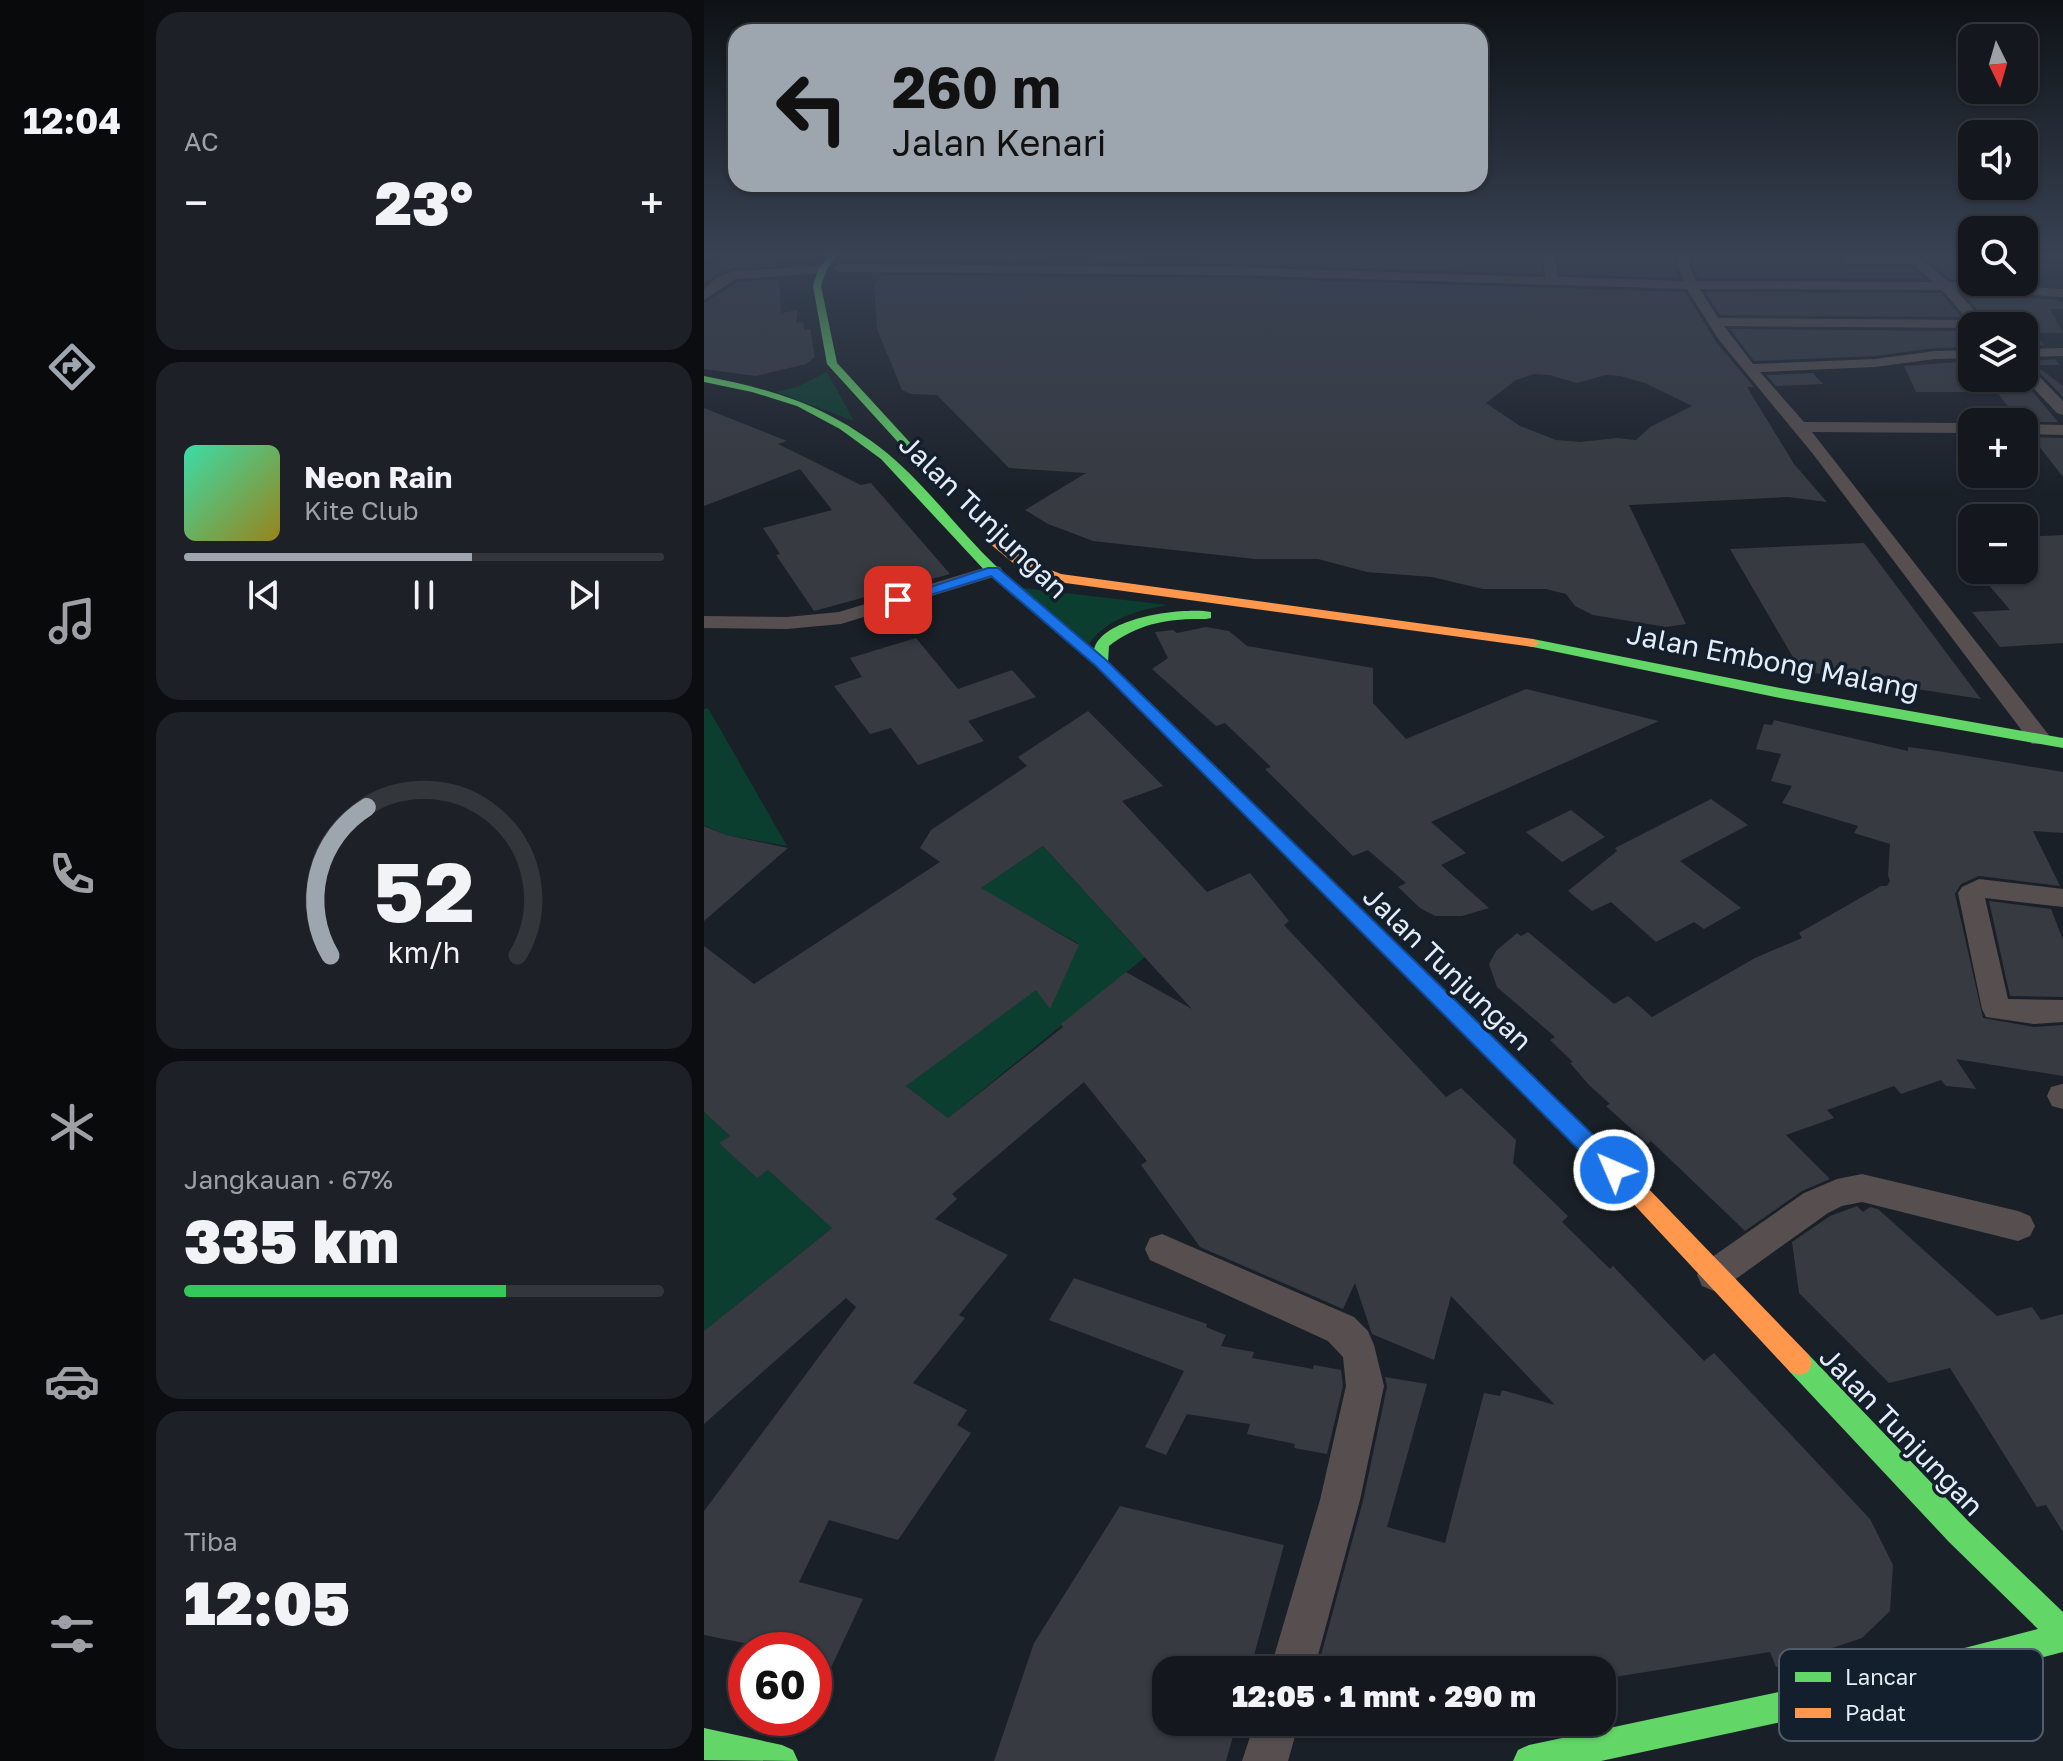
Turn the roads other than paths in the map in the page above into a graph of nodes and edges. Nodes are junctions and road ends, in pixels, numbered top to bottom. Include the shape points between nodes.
1 (826, 334) edge
2 (1726, 334) edge
3 (828, 344) junction
4 (2063, 352) edge
5 (851, 353) dead end
6 (2038, 353) edge
7 (1958, 354) edge
8 (810, 364) dead end
9 (1752, 368) junction
10 (704, 372) edge
11 (704, 379) edge
12 (766, 384) junction
13 (2038, 384) edge
14 (857, 390) junction
15 (2063, 410) edge
16 (1801, 427) junction
17 (1958, 428) edge
18 (2038, 429) edge
19 (2063, 430) edge
20 (922, 463) dead end
21 (983, 529) dead end
22 (993, 571) junction
23 (704, 622) edge
24 (1404, 626) junction
25 (1472, 635) joint
26 (1101, 663) junction
27 (2040, 739) junction
28 (2063, 743) edge
29 (2063, 898) edge
30 (2063, 1011) edge
31 (2018, 1226) dead end
32 (1162, 1249) dead end
33 (1714, 1275) junction
34 (2063, 1634) edge
35 (2011, 1649) edge
36 (1296, 1656) edge
37 (1779, 1708) edge
38 (1273, 1736) edge
39 (704, 1744) edge
40 (782, 1761) edge
41 (1265, 1761) edge
42 (1529, 1761) edge

1 - 3 main road, Jalan Tunjungan
2 - 9 street
3 - 8 main road
3 - 14 main road, Jalan Tunjungan via 835,370
4 - 6 street
5 - 14 main road
7 - 9 street
9 - 16 street
10 - 12 main road
11 - 12 main road
12 - 22 main road, Jalan Tunjungan via 866,441
13 - 15 street
14 - 20 main road, Jalan Tunjungan
16 - 17 street
16 - 27 street
18 - 19 street
21 - 24 main road, Jalan Tunjungan via 1010,558 1058,578
22 - 23 street via 841,618
22 - 26 main road, Jalan Tunjungan
24 - 25 main road, Jalan Tunjungan
24 - 26 main road via 1331,627 1164,616 1110,637 1102,645
25 - 27 main road, Jalan Embong Malang
26 - 33 main road, Jalan Tunjungan via 1635,1190
27 - 28 main road, Jalan Embong Malang
29 - 30 street via 1972,890 1996,1009
31 - 33 street via 1862,1188 1846,1189 1814,1201
32 - 36 street via 1341,1329 1355,1343 1365,1373 1340,1500
33 - 34 main road, Jalan Tunjungan
34 - 35 main road
37 - 42 main road
38 - 41 street
39 - 40 main road

